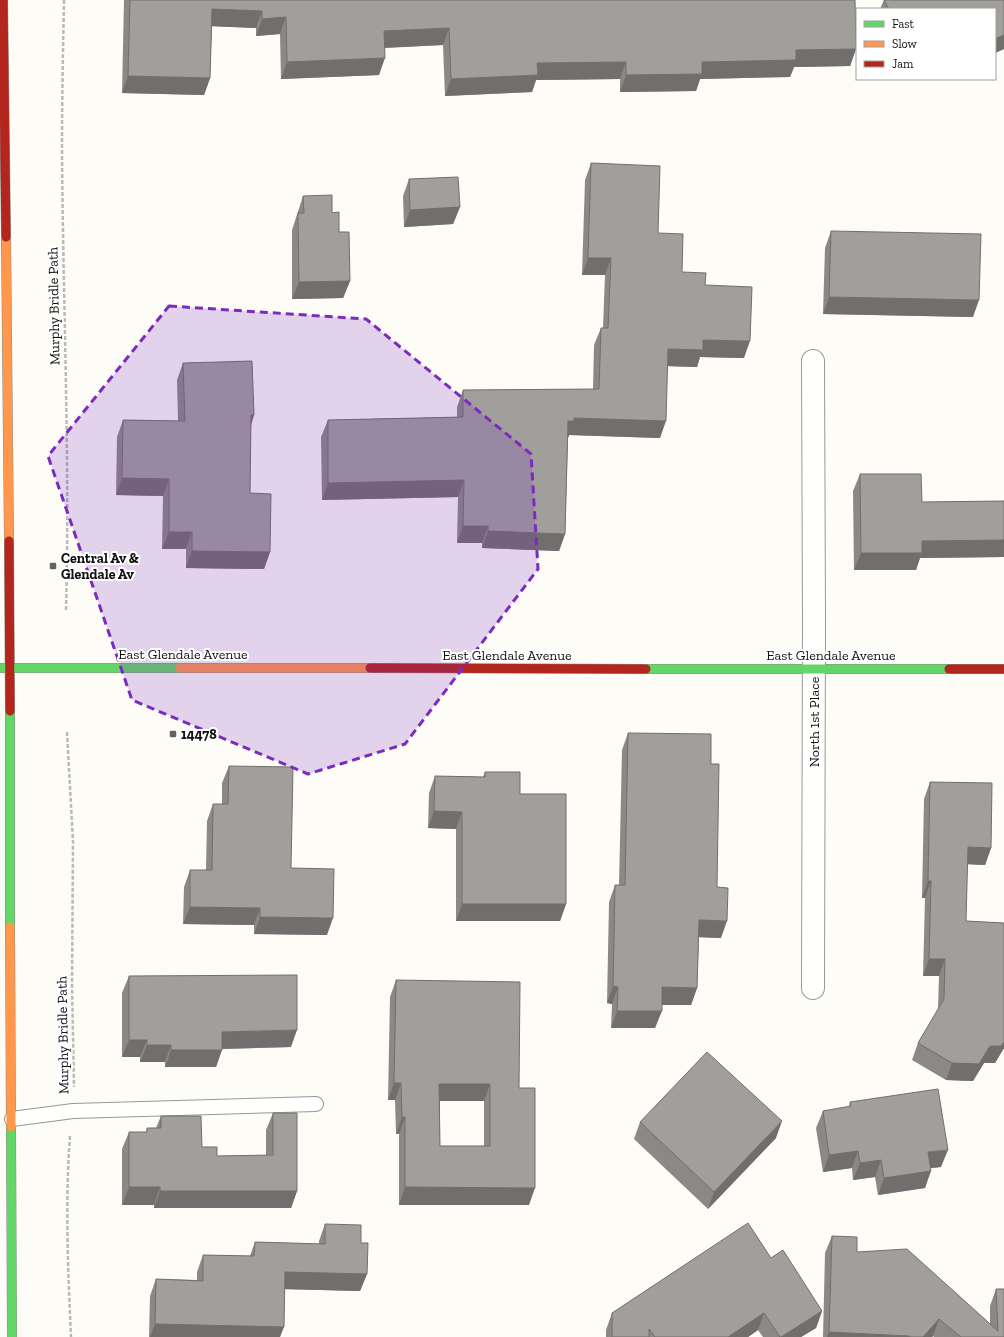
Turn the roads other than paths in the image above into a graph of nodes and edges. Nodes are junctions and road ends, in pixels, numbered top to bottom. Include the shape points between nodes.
1 (2, 0) edge
2 (813, 361) dead end
3 (0, 668) edge
4 (10, 668) junction
5 (1004, 668) edge
6 (814, 669) junction
7 (813, 988) dead end
8 (316, 1104) dead end
9 (12, 1119) junction
10 (12, 1337) edge

1 - 4 main road
2 - 6 street, North 1st Place
3 - 4 main road, East Glendale Avenue
4 - 6 main road, East Glendale Avenue
4 - 9 main road
5 - 6 main road, East Glendale Avenue
6 - 7 street, North 1st Place
8 - 9 lane via 72,1111
9 - 10 main road

